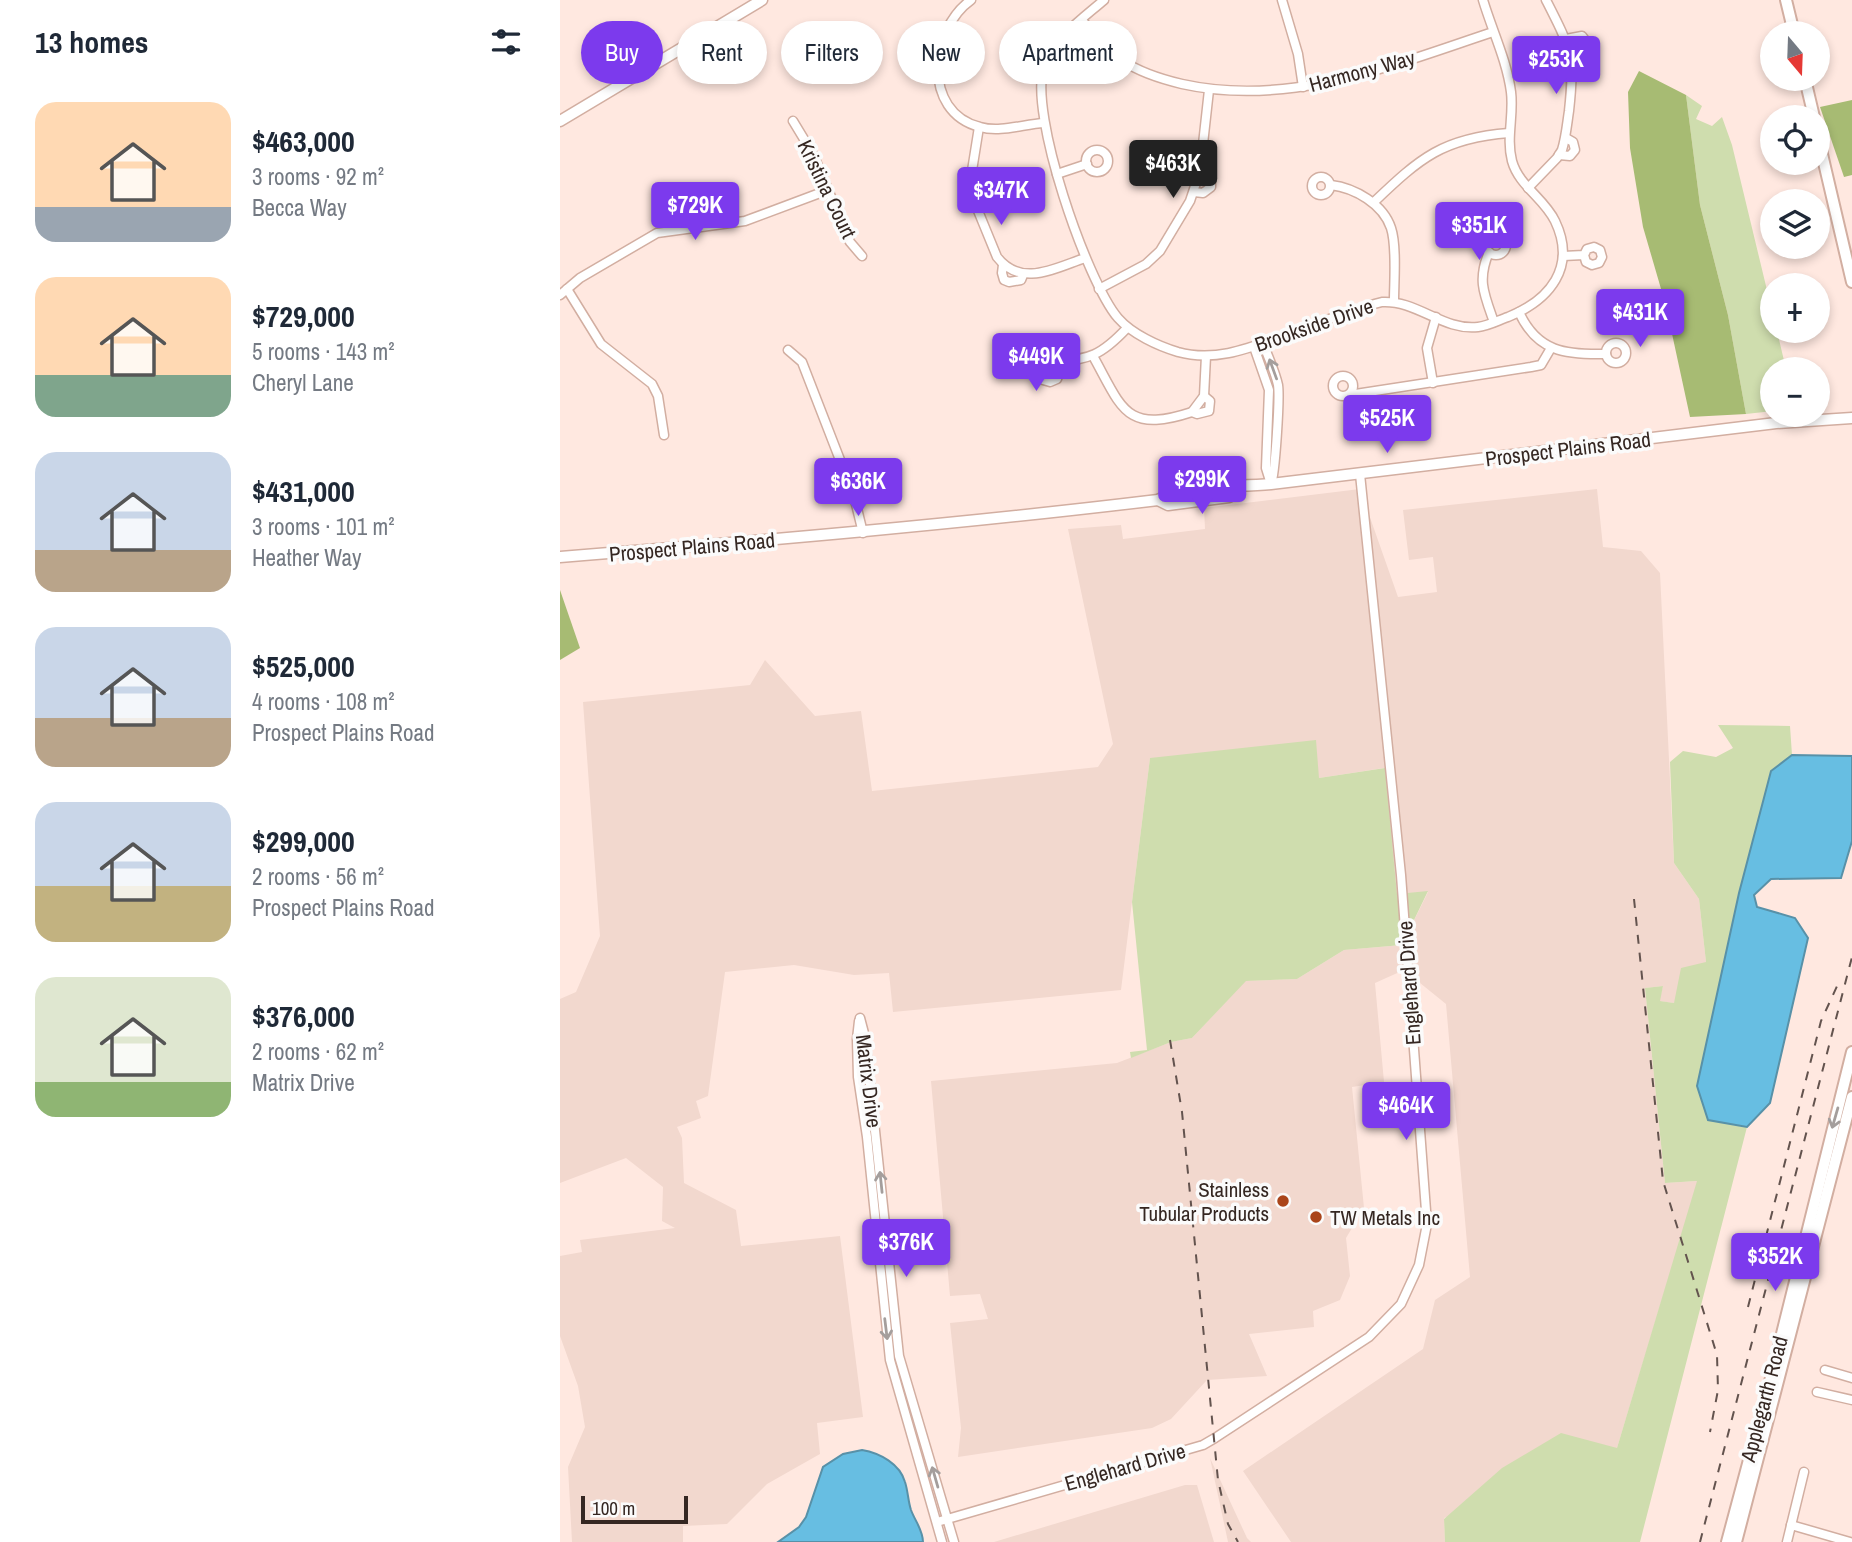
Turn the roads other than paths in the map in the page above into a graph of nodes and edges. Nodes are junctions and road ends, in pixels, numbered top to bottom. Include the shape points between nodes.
1 (762, 0) edge
2 (971, 0) edge
3 (1104, 0) edge
4 (1483, 0) edge
5 (1546, 0) edge
6 (1786, 0) edge
7 (1285, 1) edge
8 (1082, 20) junction
9 (1791, 21) edge
10 (1493, 32) junction
11 (1566, 39) junction
12 (1572, 58) junction
13 (1303, 87) junction
14 (1209, 90) junction
15 (560, 121) edge
16 (793, 121) dead end
17 (1044, 123) junction
18 (979, 127) junction
19 (1509, 133) junction
20 (1087, 164) dead end
21 (1200, 171) junction
22 (1058, 174) junction
23 (1827, 175) edge
24 (1830, 175) edge
25 (1331, 185) dead end
26 (1528, 188) junction
27 (828, 190) junction
28 (1194, 192) junction
29 (1374, 202) junction
30 (1489, 251) dead end
31 (1852, 251) edge
32 (1584, 255) dead end
33 (862, 256) dead end
34 (1563, 256) junction
35 (1085, 258) junction
36 (1003, 265) junction
37 (1023, 275) junction
38 (1852, 282) edge
39 (1099, 289) junction
40 (564, 292) edge
41 (1394, 301) junction
42 (1519, 312) junction
43 (1436, 317) junction
44 (1494, 322) junction
45 (1127, 328) junction
46 (1263, 343) junction
47 (1254, 347) junction
48 (1551, 348) junction
49 (788, 350) dead end
50 (1606, 354) dead end
51 (1094, 356) junction
52 (1206, 356) junction
53 (1054, 364) dead end
54 (1433, 383) junction
55 (1349, 395) dead end
56 (1852, 418) edge
57 (664, 435) dead end
58 (1360, 474) junction
59 (1271, 484) junction
60 (863, 533) junction
61 (560, 557) edge
62 (1852, 1052) edge
63 (1852, 1097) edge
64 (1825, 1370) dead end
65 (1852, 1378) edge
66 (1817, 1392) dead end
67 (1852, 1400) edge
68 (1804, 1472) dead end
69 (947, 1519) junction
70 (937, 1522) junction
71 (1791, 1525) junction
72 (942, 1542) edge
73 (954, 1542) edge
74 (1727, 1542) edge
75 (1736, 1542) edge
76 (1787, 1542) edge
77 (1850, 1542) edge

1 - 15 street
2 - 18 street via 945,29 939,50 939,83 951,110
3 - 8 street, Brookside Drive
4 - 10 street
5 - 11 street
6 - 9 main road
7 - 13 street
8 - 14 street, Harmony Way via 1104,47 1124,62 1157,78
8 - 17 street, Brookside Drive via 1055,46 1044,67
10 - 13 street, Harmony Way via 1345,79
10 - 19 street via 1509,79
11 - 12 street
11 - 12 street via 1582,36 1588,44 1586,52
12 - 26 street via 1566,138 1559,155
13 - 14 street, Harmony Way
14 - 21 street
16 - 27 street, Kristina Court
17 - 18 street
17 - 22 street, Brookside Drive
18 - 36 street via 972,196
19 - 26 street via 1512,161
19 - 29 street via 1473,137 1431,154
20 - 22 street
21 - 28 street
21 - 28 street via 1213,181 1208,191
22 - 35 street, Brookside Drive
23 - 38 main road
24 - 31 main road
25 - 29 street
26 - 34 street via 1555,219
27 - 33 street, Kristina Court via 850,242
27 - 40 street via 746,221 657,233
28 - 39 street via 1160,251 1146,264
29 - 41 street via 1392,229
30 - 44 street via 1482,282
32 - 34 street
34 - 42 street, Brookside Drive via 1552,287 1537,303
35 - 37 street
35 - 39 street, Brookside Drive
36 - 37 street
36 - 37 street via 1004,280 1015,282
39 - 45 street, Brookside Drive
40 - 57 street via 601,344 652,384 659,396
41 - 43 street, Brookside Drive
41 - 46 street, Brookside Drive via 1375,303
42 - 44 street, Brookside Drive
42 - 48 street via 1530,332
43 - 44 street, Brookside Drive via 1468,327
43 - 54 street via 1427,348
45 - 51 street
45 - 52 street, Brookside Drive via 1178,352
46 - 47 street, Brookside Drive
59 -> 46 street via 1279,393
47 - 52 street, Brookside Drive
47 - 59 street via 1269,390 1266,468
48 - 50 street
48 - 54 street via 1541,365
49 - 60 street via 802,362 855,496
51 - 52 street via 1121,407 1145,420 1192,412 1204,396
51 - 53 street
54 - 55 street
56 - 58 street, Prospect Plains Road via 1776,423
58 - 59 street, Prospect Plains Road
58 - 69 street, Englehard Drive via 1401,874 1427,1224 1419,1265 1401,1304 1369,1338 1203,1445
59 - 60 street, Prospect Plains Road via 1242,487 1229,497 1168,505 1158,500
60 - 61 street, Prospect Plains Road
62 -> 74 main road, Applegarth Road
63 - 75 main road, Applegarth Road
64 - 65 street
66 - 67 street
68 - 71 street
69 - 70 street, Englehard Drive
69 -> 70 street, Matrix Drive via 900,1356 860,1018 858,1077 890,1360
69 - 73 street, Matrix Drive
70 - 72 street, Matrix Drive
71 - 76 street
71 - 77 street

